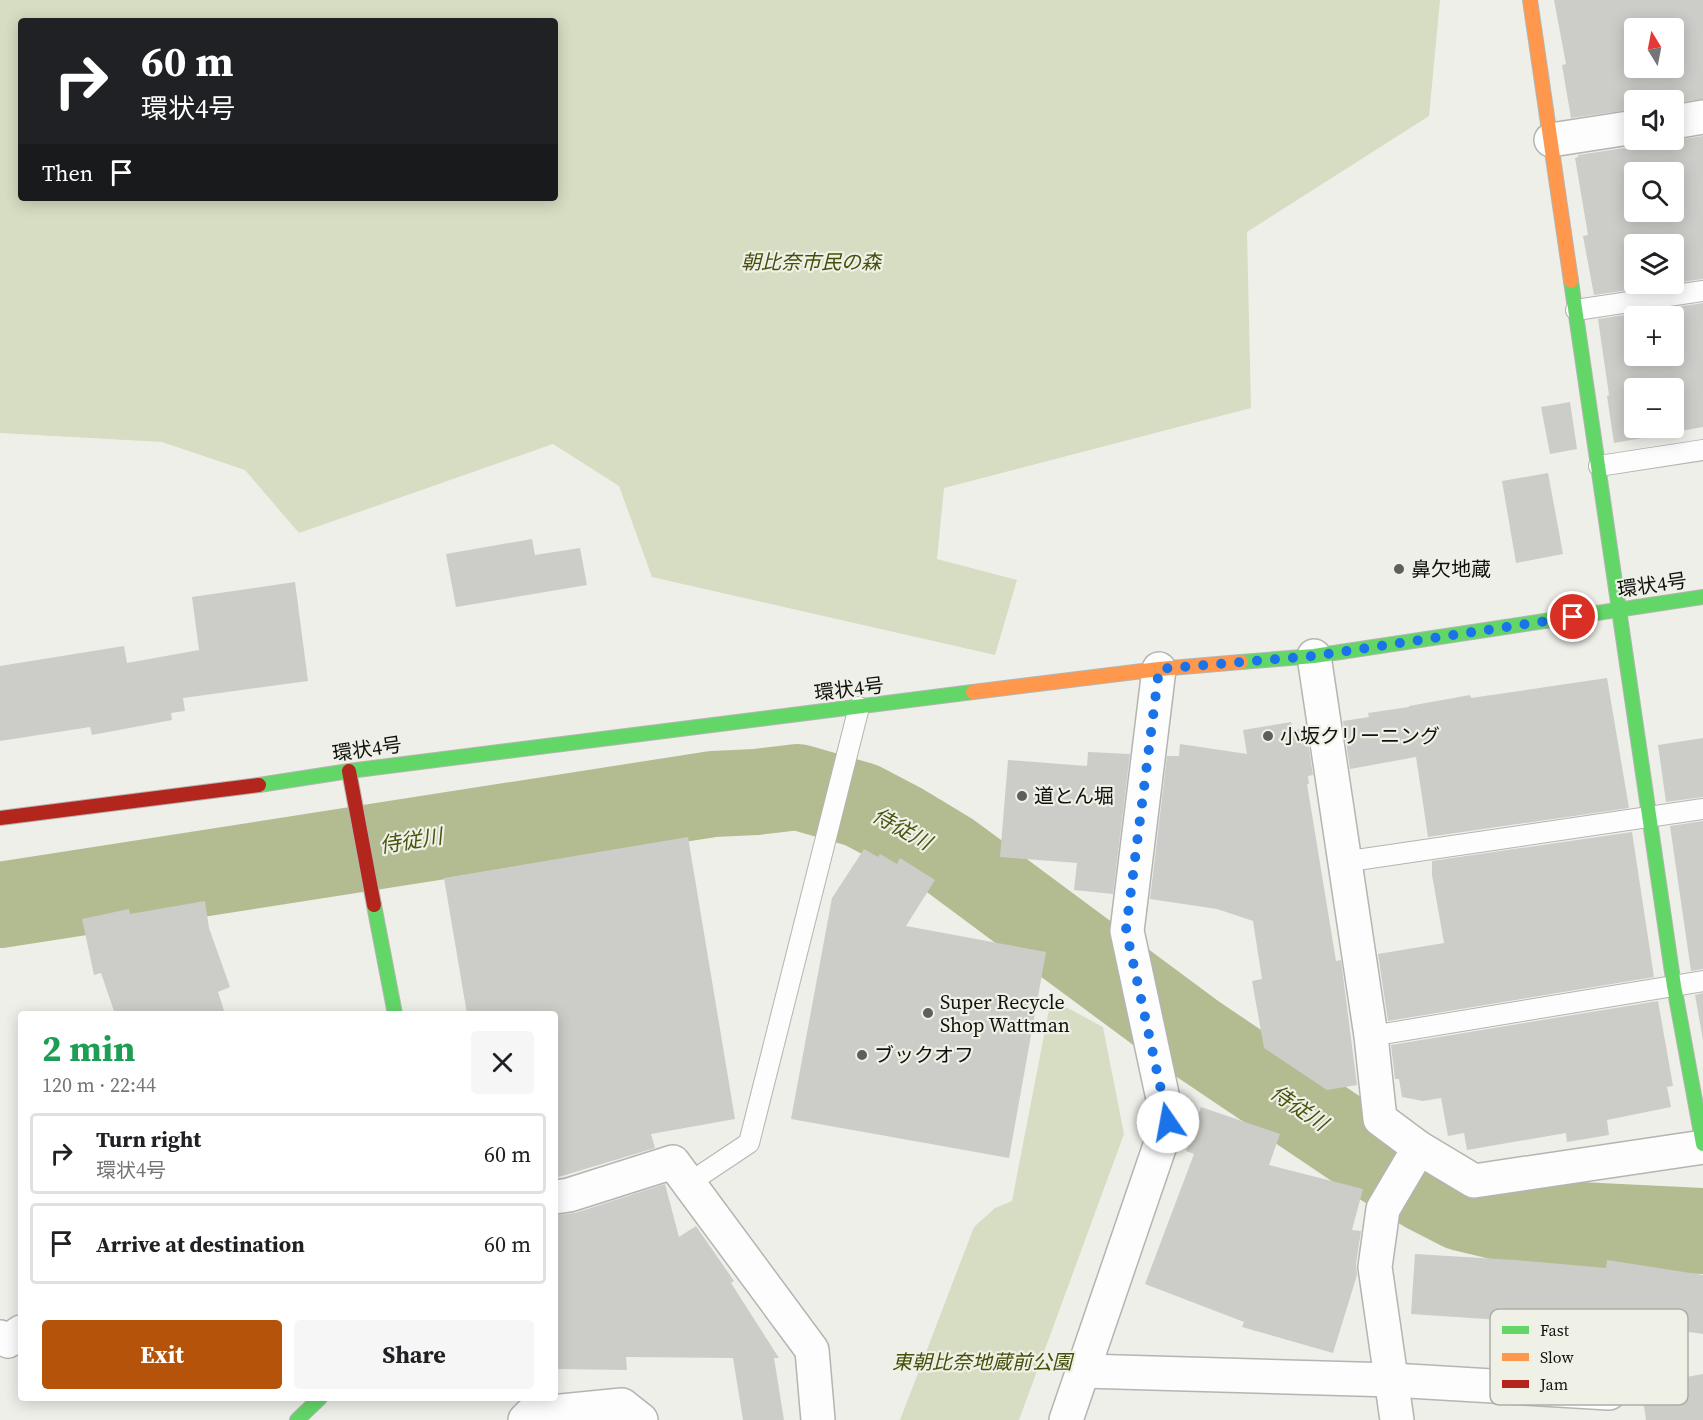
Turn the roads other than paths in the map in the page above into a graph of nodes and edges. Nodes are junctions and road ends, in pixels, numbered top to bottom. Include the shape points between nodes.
1 (1530, 0) edge
2 (1703, 117) edge
3 (1684, 120) edge
4 (1624, 129) edge
5 (1551, 140) junction
6 (1703, 291) edge
7 (1576, 310) junction
8 (1703, 450) edge
9 (1599, 466) junction
10 (1703, 597) edge
11 (1620, 609) junction
12 (1314, 656) junction
13 (1159, 669) junction
14 (859, 707) junction
15 (349, 771) junction
16 (1703, 809) edge
17 (0, 818) edge
18 (1649, 818) junction
19 (1343, 862) junction
20 (1703, 981) edge
21 (1674, 986) junction
22 (394, 1011) edge
23 (1371, 1036) junction
24 (1703, 1145) edge
25 (1419, 1148) junction
26 (689, 1183) junction
27 (558, 1197) edge
28 (18, 1334) edge
29 (0, 1336) edge
30 (1084, 1371) junction
31 (1392, 1380) junction
32 (1490, 1386) edge
33 (317, 1401) edge
34 (297, 1420) edge
35 (525, 1420) edge
36 (640, 1420) edge
37 (818, 1420) edge
38 (1066, 1420) edge
39 (1397, 1420) edge

1 - 5 main road
2 - 3 street
4 - 5 street
5 - 7 main road
6 - 7 lane
7 - 9 main road
8 - 9 lane
9 - 11 main road
10 - 11 main road, 環状4号
11 - 12 main road, 環状4号
11 - 18 main road
12 - 13 main road, 環状4号
12 - 19 street
13 - 14 main road, 環状4号
13 - 30 street via 1126,930 1168,1122
14 - 15 main road, 環状4号
14 - 26 lane via 749,1143
15 - 17 main road, 環状4号
15 - 22 main road
16 - 18 lane
18 - 19 lane
18 - 21 main road
19 - 23 street
20 - 21 lane
21 - 23 lane
21 - 24 main road
23 - 25 street via 1380,1119
24 - 25 street via 1474,1181
25 - 31 street via 1383,1209 1375,1267
26 - 27 street via 674,1162
26 - 37 street via 812,1350
28 - 29 street via 8,1341
30 - 31 street
30 - 38 street
31 - 32 street
31 - 39 street
33 - 34 main road
35 - 36 street via 531,1414 622,1405

